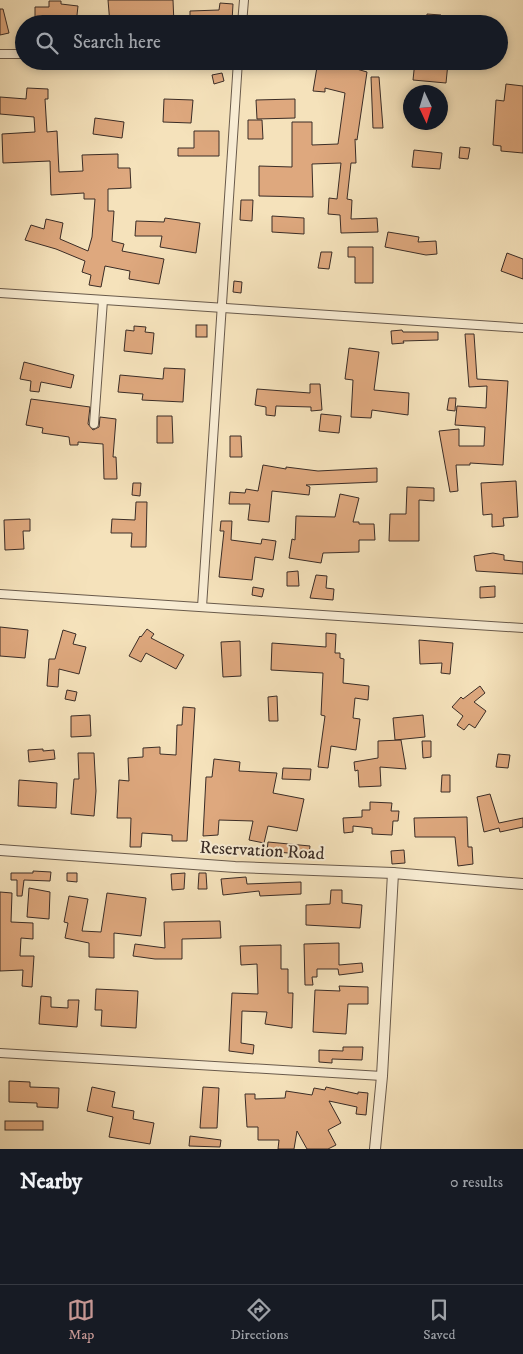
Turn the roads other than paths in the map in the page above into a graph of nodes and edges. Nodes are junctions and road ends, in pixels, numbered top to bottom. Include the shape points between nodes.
1 (244, 0) edge
2 (243, 15) edge
3 (0, 54) edge
4 (15, 54) edge
5 (238, 70) edge
6 (0, 293) edge
7 (104, 300) junction
8 (224, 307) junction
9 (523, 328) edge
10 (94, 424) dead end
11 (0, 594) edge
12 (202, 607) junction
13 (523, 628) edge
14 (0, 850) edge
15 (393, 873) junction
16 (523, 884) edge
17 (0, 1052) edge
18 (382, 1076) junction
19 (375, 1149) edge

1 - 2 street
3 - 4 street
5 - 8 street
6 - 7 street
7 - 8 street
7 - 10 street
8 - 9 street
8 - 12 street
11 - 12 street
12 - 13 street
14 - 15 street, Reservation Road via 235,867
15 - 16 street, Reservation Road
15 - 18 street
17 - 18 street
18 - 19 street

